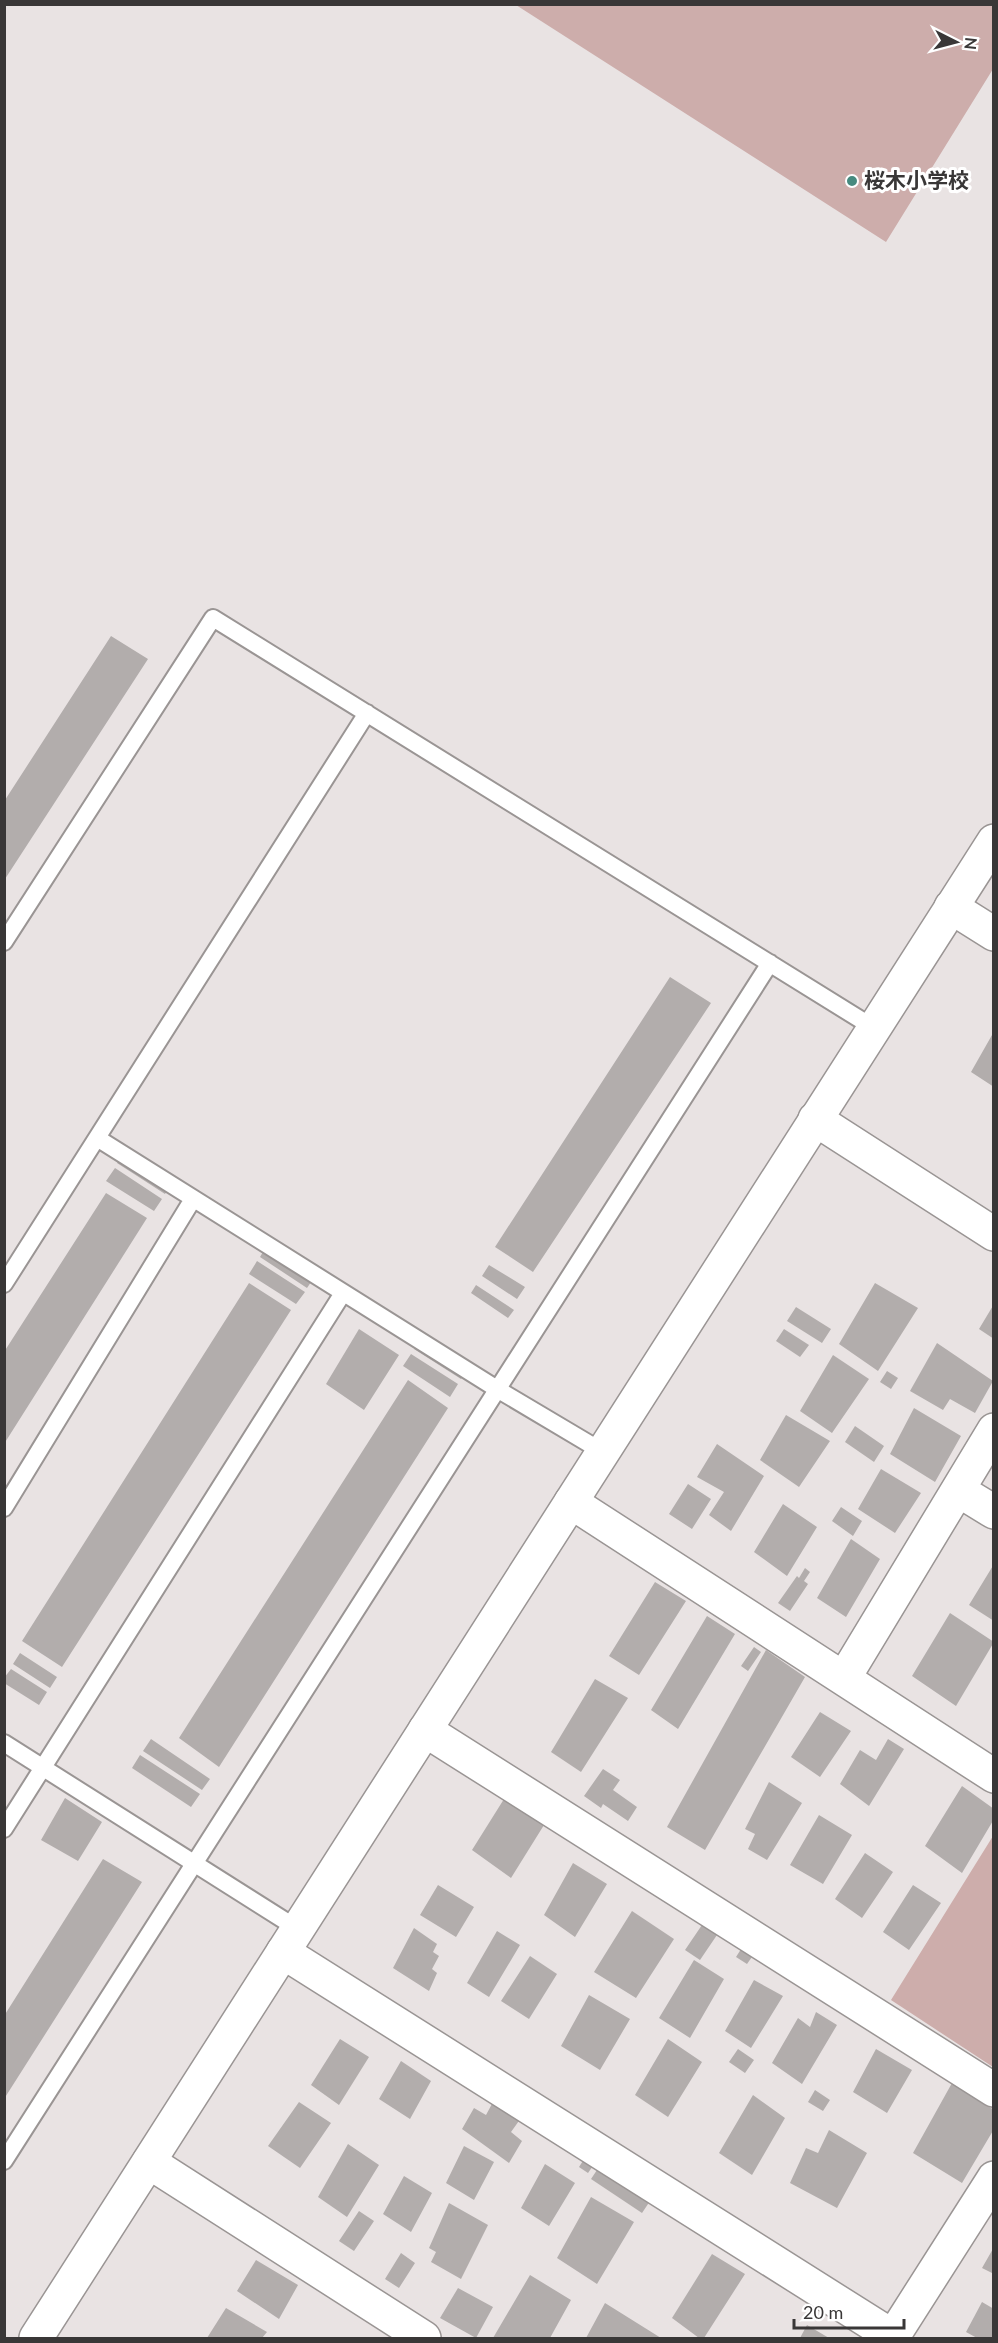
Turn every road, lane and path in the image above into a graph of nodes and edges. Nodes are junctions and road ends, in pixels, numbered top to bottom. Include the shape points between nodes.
1 (367, 713) junction
2 (993, 841) edge
3 (951, 907) junction
4 (993, 934) edge
5 (4, 942) edge
6 (770, 963) junction
7 (874, 1028) junction
8 (815, 1119) junction
9 (97, 1138) junction
10 (193, 1199) junction
11 (993, 1234) edge
12 (4, 1284) edge
13 (344, 1293) junction
14 (497, 1389) junction
15 (993, 1430) edge
16 (603, 1452) junction
17 (958, 1490) junction
18 (572, 1502) junction
19 (4, 1508) edge
20 (993, 1512) edge
21 (844, 1678) junction
22 (425, 1730) junction
23 (4, 1743) edge
24 (44, 1768) junction
25 (993, 1776) edge
26 (4, 1829) edge
27 (194, 1863) junction
28 (291, 1941) junction
29 (993, 2090) edge
30 (4, 2161) edge
31 (149, 2162) junction
32 (993, 2178) edge
33 (36, 2338) edge
34 (424, 2338) edge
35 (893, 2338) edge

1 - 5 lane via 213,618
1 - 6 lane
1 - 9 lane
2 - 3 street
3 - 4 street
3 - 7 street
6 - 7 lane
6 - 14 lane
7 - 8 street
8 - 11 street
8 - 16 street
9 - 10 lane
9 - 12 lane
10 - 13 lane
10 - 19 lane
13 - 14 lane
13 - 24 lane
14 - 16 lane
14 - 27 lane
15 - 17 street
16 - 18 street
17 - 20 street
17 - 21 street
18 - 21 street
18 - 22 street
21 - 25 street
22 - 28 street
22 - 29 street
23 - 24 lane
24 - 26 lane
24 - 27 lane
27 - 28 lane
27 - 30 lane
28 - 31 street
28 - 35 street
31 - 33 street
31 - 34 street
32 - 35 street

